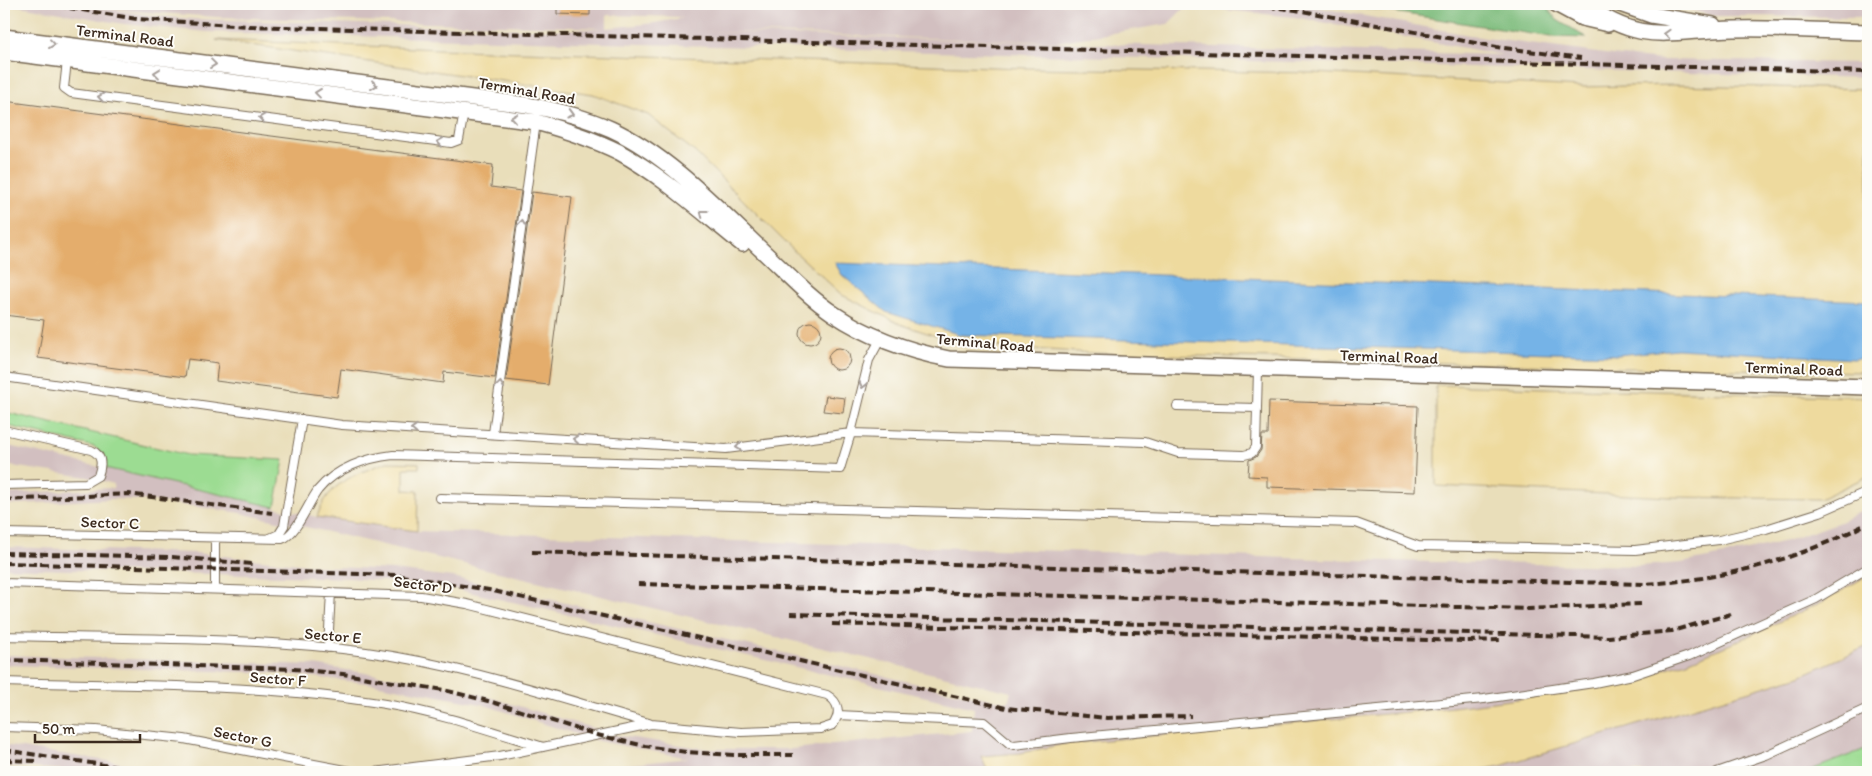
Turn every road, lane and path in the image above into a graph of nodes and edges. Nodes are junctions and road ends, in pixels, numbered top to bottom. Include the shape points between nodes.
1 (1556, 4) edge
2 (1584, 4) edge
3 (1620, 4) edge
4 (1733, 29) junction
5 (1638, 31) junction
6 (1868, 32) edge
7 (4, 38) edge
8 (4, 52) edge
9 (67, 61) junction
10 (464, 112) junction
11 (536, 122) junction
12 (811, 296) junction
13 (880, 340) junction
14 (1258, 370) junction
15 (4, 377) edge
16 (1868, 387) edge
17 (1177, 406) dead end
18 (1257, 408) junction
19 (302, 420) junction
20 (4, 430) edge
21 (493, 433) junction
22 (851, 433) junction
23 (4, 485) edge
24 (1868, 490) edge
25 (440, 498) dead end
26 (4, 533) edge
27 (215, 538) junction
28 (258, 540) junction
29 (1868, 568) edge
30 (4, 583) edge
31 (215, 589) junction
32 (331, 592) junction
33 (4, 636) edge
34 (328, 648) junction
35 (4, 682) edge
36 (1868, 708) edge
37 (838, 714) junction
38 (651, 724) junction
39 (4, 726) edge
40 (544, 747) junction
41 (356, 772) edge
42 (374, 772) edge
43 (1716, 772) edge

1 - 5 street via 1582,18
2 - 5 street via 1612,22
3 - 4 street via 1651,15
4 -> 5 street via 1675,34
4 - 6 street
7 -> 12 street, Terminal Road via 527,105 577,116 612,130 654,155 726,216
8 - 9 street
10 -> 9 street
10 -> 9 lane via 459,140 451,143 71,93 64,88
11 -> 10 street
12 -> 11 street via 627,157 582,136
21 -> 11 lane
12 - 13 street, Terminal Road via 834,314
13 - 14 street, Terminal Road via 914,352 950,359
13 -> 22 lane via 869,360
14 - 16 street, Terminal Road
14 - 18 lane
15 - 19 lane
17 - 18 lane
18 - 22 lane via 1256,447 1252,453 1244,455 1178,453 1145,442
21 -> 19 lane
19 - 28 lane via 282,531 274,537
20 - 23 lane via 91,450 101,461 98,476 86,484
22 -> 21 lane via 726,449
22 - 28 lane, Sector C via 840,469 381,456 348,468 325,483 289,536
24 - 25 lane via 1811,514 1719,540 1607,550 1418,546 1356,523
26 - 27 lane, Sector C
27 - 28 lane, Sector C
27 - 31 lane
29 - 37 lane via 1816,599 1689,656 1633,674 1548,691 1071,738 1019,746 1010,744 984,722
30 - 31 lane, Sector D
31 - 32 lane, Sector D
32 - 34 lane
32 - 37 lane, Sector D via 421,596 467,604 827,695 836,703
33 - 34 lane, Sector E via 275,643
34 - 38 lane, Sector E via 367,652 468,672
35 - 40 lane, Sector F via 319,695 386,704 452,718
36 - 43 lane via 1782,748
37 - 38 lane via 833,725 821,729 741,732
38 - 40 lane
39 - 41 lane, Sector G via 96,730 184,739
40 - 42 lane via 500,756

